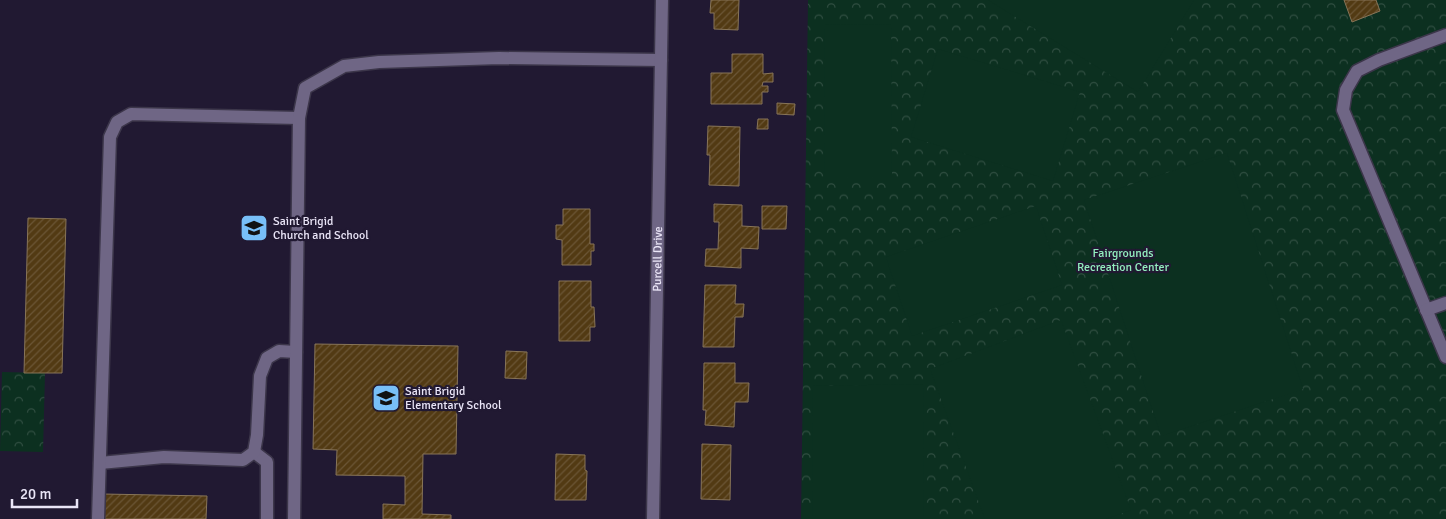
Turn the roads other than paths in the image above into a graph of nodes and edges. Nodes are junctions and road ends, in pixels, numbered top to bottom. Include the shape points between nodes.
1 (662, 0) edge
2 (1446, 35) edge
3 (661, 60) junction
4 (299, 118) junction
5 (1446, 302) edge
6 (1426, 310) junction
7 (296, 352) junction
8 (1446, 357) edge
9 (254, 452) junction
10 (100, 463) junction
11 (98, 519) edge
12 (267, 519) edge
13 (294, 519) edge
14 (653, 519) edge

1 - 3 street, Purcell Drive
2 - 6 street via 1357,71 1346,90 1343,110
3 - 4 street via 499,58 344,66 304,88
3 - 14 street, Purcell Drive
4 - 7 street
4 - 10 street via 132,114 117,122 110,137
5 - 6 street
6 - 8 street
7 - 9 street via 279,351 267,358 260,376 258,435
7 - 13 street
9 - 10 street via 243,460 164,457
9 - 12 street via 267,462
10 - 11 street

